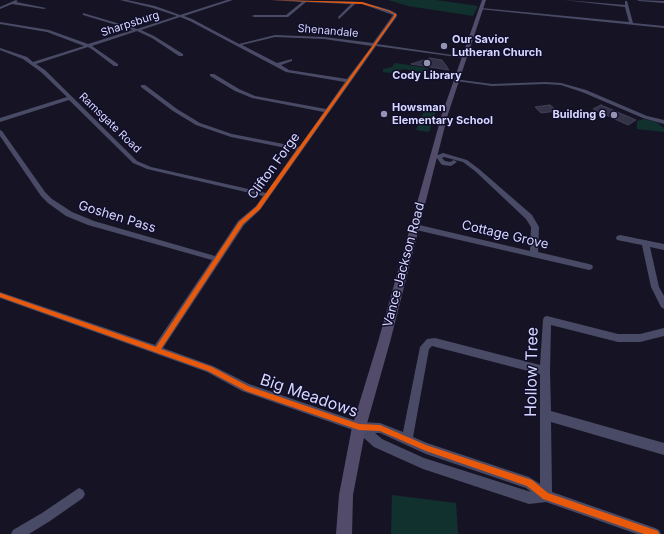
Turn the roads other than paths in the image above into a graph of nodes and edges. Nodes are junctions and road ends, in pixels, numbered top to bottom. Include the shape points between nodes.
1 (19, 0) edge
2 (123, 0) edge
3 (231, 0) edge
4 (272, 0) edge
5 (484, 0) edge
6 (566, 0) edge
7 (625, 0) edge
8 (639, 0) edge
9 (304, 2) junction
10 (354, 2) junction
11 (664, 2) edge
12 (12, 3) junction
13 (627, 6) junction
14 (0, 8) edge
15 (44, 8) dead end
16 (481, 9) junction
17 (84, 14) dead end
18 (182, 16) junction
19 (254, 16) dead end
20 (339, 18) dead end
21 (0, 23) edge
22 (631, 24) junction
23 (664, 27) edge
24 (139, 30) junction
25 (239, 45) junction
26 (374, 45) junction
27 (89, 46) junction
28 (0, 49) edge
29 (181, 55) dead end
30 (464, 58) junction
31 (290, 60) dead end
32 (34, 64) junction
33 (116, 65) dead end
34 (277, 65) junction
35 (212, 75) dead end
36 (457, 78) junction
37 (348, 81) junction
38 (143, 86) dead end
39 (70, 98) junction
40 (327, 111) junction
41 (0, 120) edge
42 (664, 122) edge
43 (0, 132) edge
44 (300, 149) junction
45 (438, 158) junction
46 (468, 164) junction
47 (267, 195) junction
48 (415, 226) junction
49 (620, 238) dead end
50 (645, 243) junction
51 (664, 247) edge
52 (534, 254) junction
53 (217, 259) junction
54 (589, 267) dead end
55 (0, 295) edge
56 (664, 305) edge
57 (664, 332) edge
58 (157, 350) junction
59 (545, 371) junction
60 (546, 415) junction
61 (359, 427) junction
62 (407, 439) junction
63 (664, 449) edge
64 (79, 494) dead end
65 (546, 496) junction
66 (17, 534) edge
67 (344, 534) edge
68 (655, 534) edge

1 - 12 street
2 - 18 street
3 - 18 street, Sharpsburg
4 - 9 street
5 - 16 main road, Vance Jackson Road
6 - 13 street
7 - 13 street
8 - 11 street
9 - 10 street
9 - 19 street via 287,16
10 - 20 street
10 - 26 street, Clifton Forge via 370,5 395,16
12 - 14 street
12 - 15 street
13 - 22 street
16 - 22 street
16 - 30 main road, Vance Jackson Road
17 - 24 street
18 - 24 street, Sharpsburg
18 - 25 street
21 - 27 street via 48,31
22 - 23 street
24 - 27 street, Sharpsburg
24 - 29 street
25 - 26 street, Shenandale via 260,38 279,36 324,38
25 - 34 street
26 - 30 street, Shenandale
26 - 37 street, Clifton Forge
27 - 32 street, Sharpsburg
27 - 33 street
28 - 32 street, Ramsgate Road via 12,52
30 - 36 main road, Vance Jackson Road
31 - 34 street
32 - 39 street, Ramsgate Road
34 - 37 street via 295,73
35 - 40 street via 254,97
36 - 42 street via 515,85 561,84
36 - 45 main road, Vance Jackson Road via 445,114
37 - 40 street, Clifton Forge
38 - 44 street via 174,110 198,124 231,135
39 - 41 street
39 - 47 street, Ramsgate Road via 135,162 149,168
40 - 44 street, Clifton Forge
43 - 53 street, Goshen Pass via 46,198 58,208 91,223
44 - 47 street, Clifton Forge
45 - 46 street via 443,155
45 - 46 street via 443,163
45 - 48 main road, Vance Jackson Road
46 - 52 street via 529,217 535,226
47 - 53 street, Clifton Forge via 258,208 241,223
48 - 52 street, Cottage Grove
48 - 61 main road, Vance Jackson Road
49 - 50 street
50 - 51 street
50 - 56 street via 655,287
52 - 54 street, Cottage Grove
53 - 58 street, Clifton Forge
55 - 58 street, Big Meadows
57 - 59 street, Hollow Tree via 640,338 618,338 547,320
58 - 61 street, Big Meadows via 210,369 246,388
59 - 60 street, Hollow Tree
59 - 62 street via 430,342 425,347
60 - 63 street
60 - 65 street, Hollow Tree
61 - 62 street, Big Meadows via 380,428
61 - 65 street, Big Meadows via 378,443 423,463 529,498
61 - 67 main road, Vance Jackson Road via 346,495
62 - 65 street, Big Meadows via 426,448 529,483
64 - 66 street
65 - 68 street, Big Meadows

